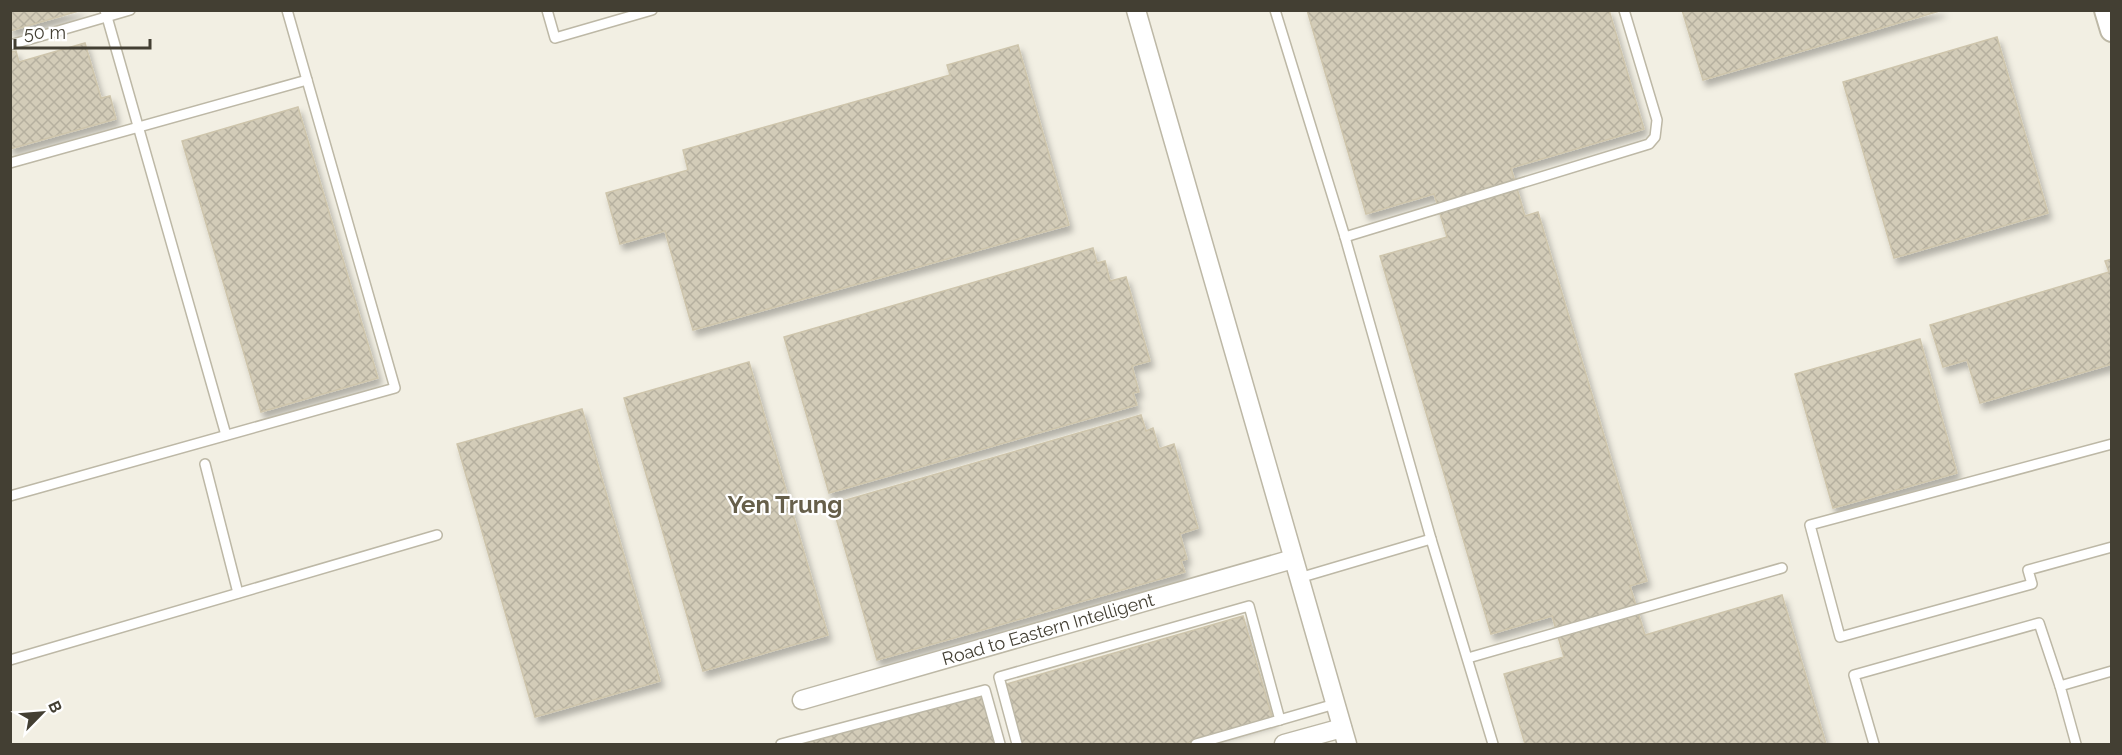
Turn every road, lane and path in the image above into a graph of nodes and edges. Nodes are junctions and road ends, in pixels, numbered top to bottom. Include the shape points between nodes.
1 (130, 10) edge
2 (287, 10) edge
3 (547, 10) edge
4 (652, 10) edge
5 (1136, 10) edge
6 (1275, 10) edge
7 (1624, 10) edge
8 (2106, 10) edge
9 (106, 14) edge
10 (2112, 30) edge
11 (10, 45) edge
12 (307, 80) junction
13 (138, 127) junction
14 (10, 163) edge
15 (1345, 237) junction
16 (226, 435) junction
17 (2112, 444) edge
18 (205, 464) dead end
19 (10, 496) edge
20 (437, 535) dead end
21 (1431, 539) junction
22 (2112, 547) edge
23 (1293, 559) junction
24 (1782, 568) dead end
25 (1299, 578) junction
26 (238, 593) junction
27 (1468, 658) junction
28 (10, 660) edge
29 (2112, 671) edge
30 (2060, 686) junction
31 (802, 700) dead end
32 (1335, 704) junction
33 (1280, 720) junction
34 (1345, 736) edge
35 (781, 744) edge
36 (1000, 744) edge
37 (1017, 744) edge
38 (1196, 744) edge
39 (1284, 744) edge
40 (1493, 744) edge
41 (1874, 744) edge
42 (2076, 744) edge

1 - 9 lane
2 - 12 lane
3 - 4 lane via 555,38
5 - 23 street
6 - 15 lane
7 - 15 lane via 1657,120 1655,137 1649,144
8 - 10 street
9 - 11 lane
9 - 13 lane
12 - 13 lane
12 - 16 lane via 395,388
13 - 14 lane
13 - 16 lane
15 - 21 lane
16 - 19 lane
17 - 22 lane via 1810,525 1840,637 2032,584 2028,570
18 - 26 lane
20 - 26 lane
21 - 25 lane
21 - 27 lane
23 - 25 street
23 - 31 street, Road to Eastern Intelligent
24 - 27 lane
25 - 32 street
26 - 28 lane
27 - 40 lane
29 - 30 lane
30 - 41 lane via 2039,623 1854,675
30 - 42 lane
32 - 33 lane
32 - 34 street
33 - 37 lane via 1249,606 999,677
33 - 38 lane
34 - 39 street
35 - 36 lane via 985,690

